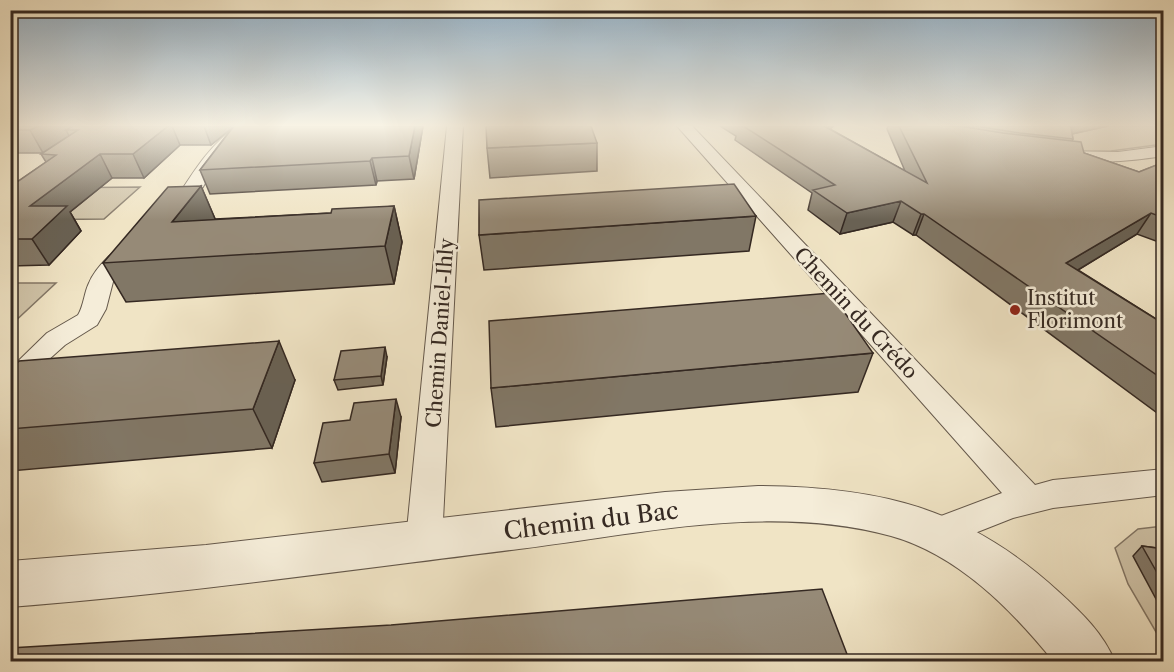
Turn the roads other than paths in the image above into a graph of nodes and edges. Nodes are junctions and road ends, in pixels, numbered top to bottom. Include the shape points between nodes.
1 (213, 157) edge
2 (454, 157) edge
3 (713, 157) edge
4 (10, 387) edge
5 (1164, 482) edge
6 (1028, 500) junction
7 (937, 533) junction
8 (424, 540) junction
9 (10, 584) edge
10 (1089, 662) edge

1 - 4 street via 181,209 104,275 88,320 56,339
2 - 8 street, Chemin Daniel-Ihly
3 - 6 street, Chemin du Crédo
5 - 6 street
6 - 7 street
7 - 8 street, Chemin du Bac via 866,512 742,505
7 - 10 street, Chemin du Bac via 1005,574 1032,597
8 - 9 street, Chemin du Bac via 250,563

